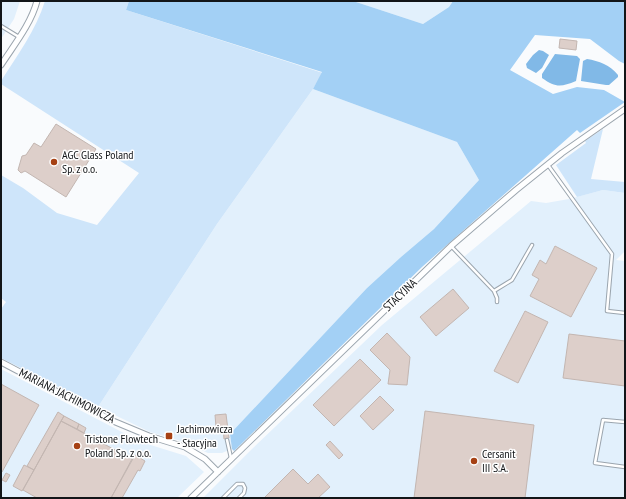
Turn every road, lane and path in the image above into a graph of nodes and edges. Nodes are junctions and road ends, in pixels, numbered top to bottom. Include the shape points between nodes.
1 (37, 1) edge
2 (1, 26) edge
3 (20, 37) junction
4 (1, 65) edge
5 (625, 109) edge
6 (547, 165) junction
7 (532, 245) dead end
8 (451, 246) junction
9 (494, 291) junction
10 (497, 302) dead end
11 (625, 313) edge
12 (1, 362) edge
13 (625, 422) edge
14 (227, 440) dead end
15 (231, 459) junction
16 (625, 467) edge
17 (218, 472) junction
18 (191, 498) edge
19 (223, 498) edge
20 (239, 498) edge

1 - 3 street
2 - 3 lane
3 - 4 street
5 - 6 street, STACYJNA
6 - 8 street, STACYJNA
6 - 11 lane via 612,254 607,311
7 - 9 lane via 512,280
8 - 9 lane
8 - 15 street, STACYJNA
9 - 10 lane
12 - 17 street, MARIANA JACHIMOWICZA via 114,421 149,436 185,447 205,459
13 - 16 lane via 603,420 595,463
14 - 15 lane
15 - 17 street, STACYJNA
17 - 18 street, STACYJNA
19 - 20 lane via 236,484 243,484 246,488

